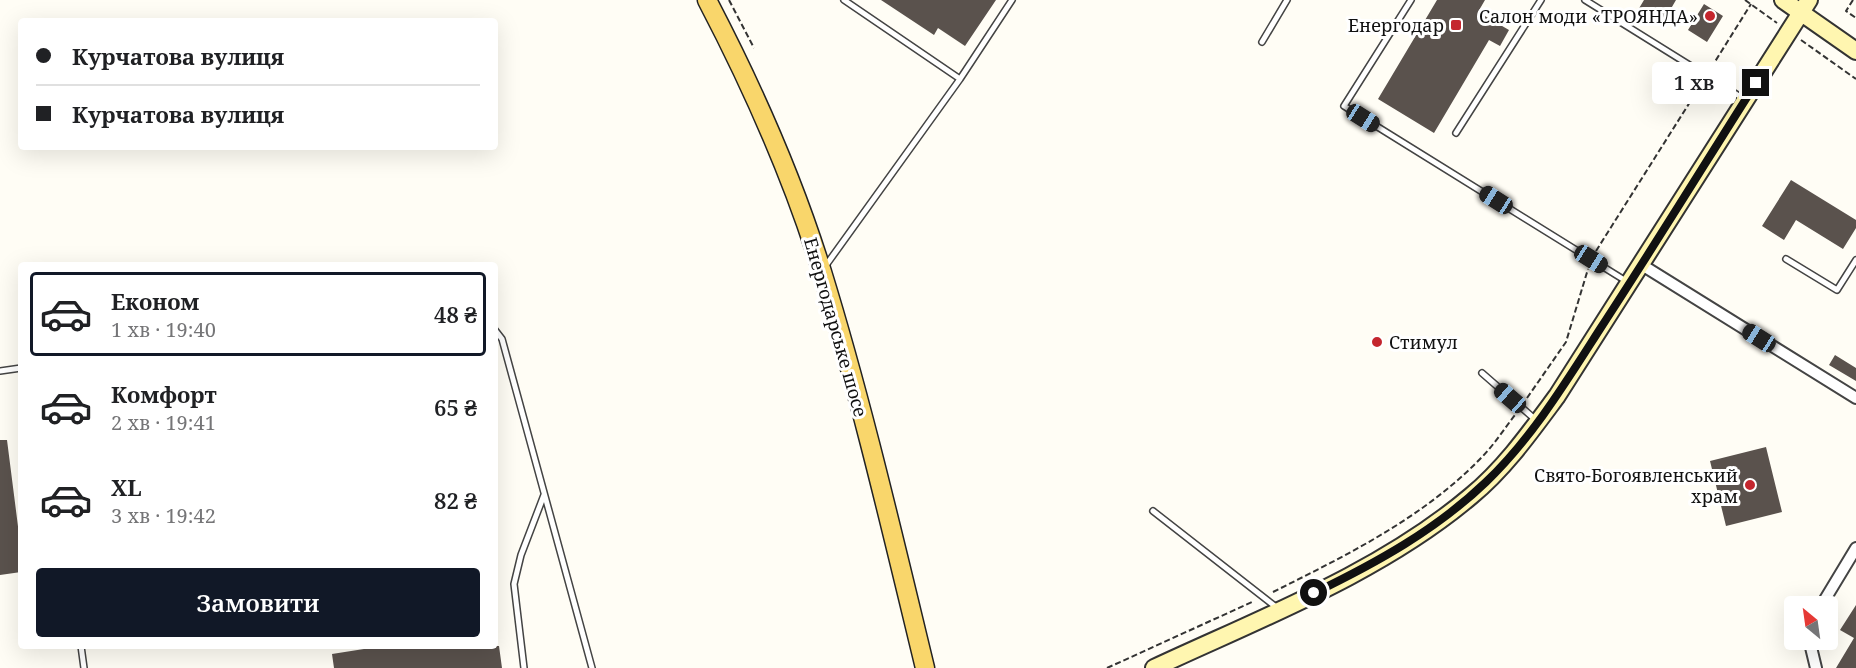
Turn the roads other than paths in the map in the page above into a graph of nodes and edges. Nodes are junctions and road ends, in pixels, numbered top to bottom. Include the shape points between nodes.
1 (706, 0) edge
2 (844, 0) edge
3 (1012, 0) edge
4 (1287, 0) edge
5 (1411, 0) edge
6 (1541, 0) edge
7 (1585, 0) edge
8 (1783, 0) edge
9 (1805, 6) edge
10 (1262, 42) dead end
11 (1856, 51) edge
12 (960, 79) junction
13 (1745, 100) junction
14 (1456, 133) dead end
15 (1786, 259) dead end
16 (1856, 260) edge
17 (1642, 265) junction
18 (822, 272) junction
19 (1630, 283) junction
20 (498, 334) edge
21 (18, 368) edge
22 (0, 370) edge
23 (1482, 373) dead end
24 (1856, 398) edge
25 (1538, 422) junction
26 (544, 494) junction
27 (1153, 510) dead end
28 (1856, 548) edge
29 (1827, 596) edge
30 (1279, 609) junction
31 (81, 649) edge
32 (1812, 650) edge
33 (84, 668) edge
34 (524, 668) edge
35 (592, 668) edge
36 (926, 668) edge
37 (1154, 668) edge
38 (1816, 668) edge

1 - 18 main road, Енергодарське шосе via 766,124
2 - 12 lane
3 - 12 lane
4 - 10 lane
5 - 19 lane via 1344,106
6 - 14 lane
7 - 13 lane
8 - 9 street
9 - 11 street
9 - 13 street
12 - 18 lane
13 - 17 street
15 - 16 lane via 1837,290
17 - 19 street
17 - 24 street
18 - 36 main road, Енергодарське шосе
19 - 25 street
20 - 26 lane
21 - 22 lane
23 - 25 lane
25 - 30 street via 1487,481 1429,529 1376,562
26 - 34 lane via 514,584
26 - 35 lane
27 - 30 lane
28 - 29 street
30 - 37 street
31 - 33 lane
32 - 38 street

